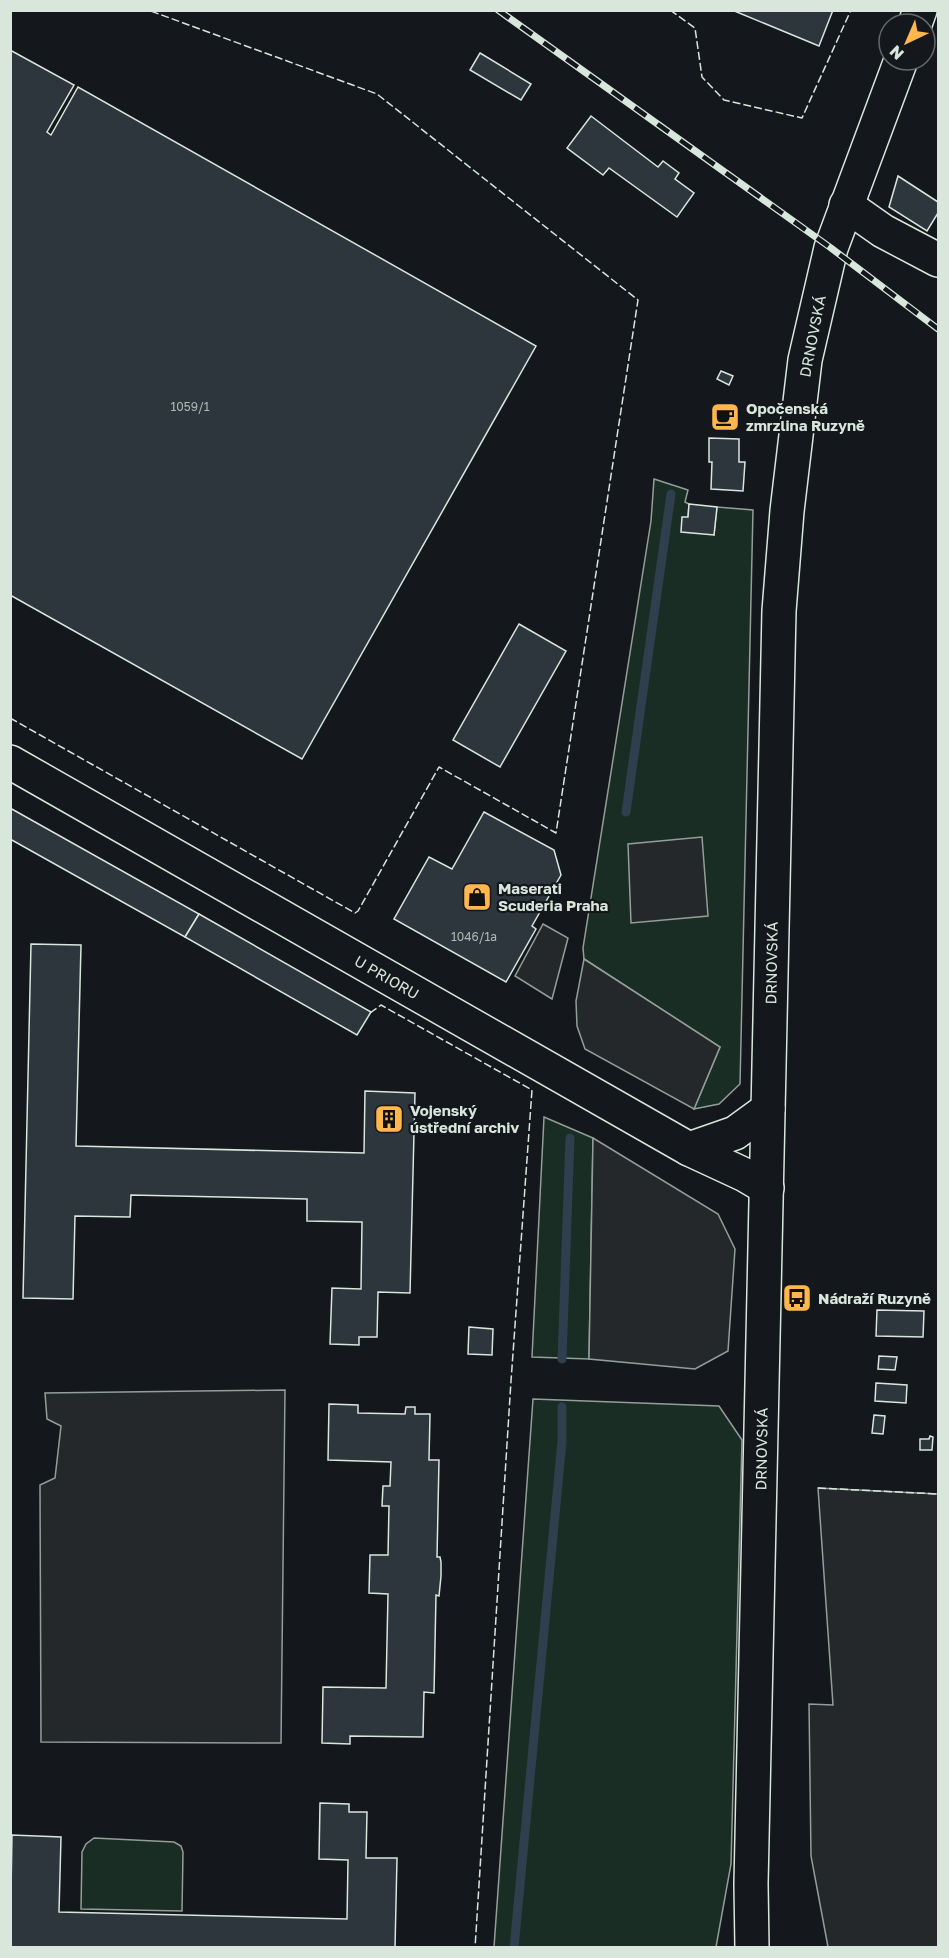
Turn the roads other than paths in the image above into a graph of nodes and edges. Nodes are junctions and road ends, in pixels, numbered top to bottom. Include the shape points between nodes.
1 (897, 72) edge
2 (846, 205) junction
3 (939, 260) edge
4 (10, 762) edge
5 (768, 1109) junction
6 (689, 1149) junction
7 (766, 1188) junction
8 (751, 1884) junction
9 (738, 1947) edge
10 (752, 1947) edge

1 - 2 main road, DRNOVSKÁ
2 - 3 main road via 883,231
2 - 5 main road, DRNOVSKÁ via 831,248 805,360 787,511 779,611
4 - 6 main road, U PRIORU
5 - 6 main road via 735,1133
5 - 7 main road, DRNOVSKÁ
6 - 7 main road, U PRIORU
7 - 8 main road, DRNOVSKÁ
8 - 9 main road, DRNOVSKÁ
8 - 10 main road, DRNOVSKÁ

